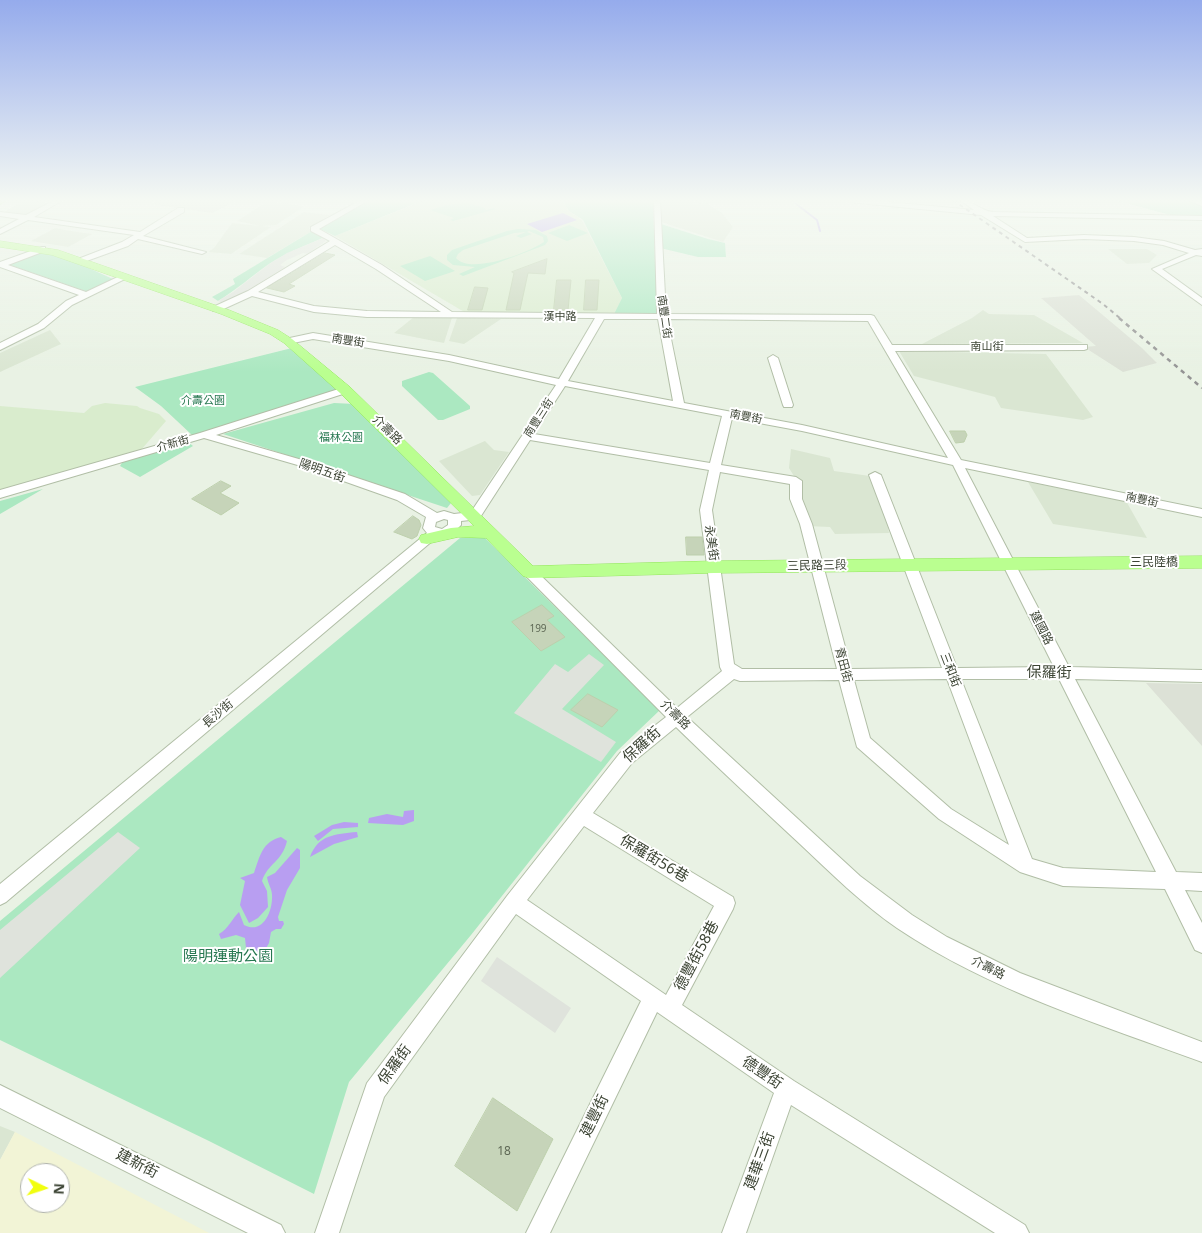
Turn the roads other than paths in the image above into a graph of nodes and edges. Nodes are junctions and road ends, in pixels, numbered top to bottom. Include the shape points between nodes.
1 (20, 258) edge
2 (70, 258) edge
3 (90, 258) edge
4 (309, 258) edge
5 (363, 258) edge
6 (659, 258) edge
7 (1186, 258) edge
8 (81, 261) junction
9 (1, 265) edge
10 (125, 277) junction
11 (251, 293) junction
12 (84, 294) junction
13 (1202, 302) edge
14 (216, 309) junction
15 (451, 315) junction
16 (600, 317) junction
17 (662, 317) junction
18 (871, 318) joint
19 (288, 341) junction
20 (0, 347) edge
21 (1084, 347) dead end
22 (890, 348) junction
23 (773, 358) dead end
24 (562, 383) junction
25 (345, 390) junction
26 (679, 404) junction
27 (788, 404) dead end
28 (728, 413) junction
29 (204, 435) junction
30 (527, 436) junction
31 (957, 463) junction
32 (714, 468) junction
33 (875, 475) dead end
34 (0, 494) edge
35 (1202, 513) edge
36 (475, 516) junction
37 (432, 530) junction
38 (490, 534) junction
39 (1202, 562) edge
40 (1106, 563) joint
41 (1008, 564) junction
42 (910, 565) junction
43 (817, 566) junction
44 (714, 567) junction
45 (529, 572) junction
46 (733, 670) junction
47 (845, 673) junction
48 (951, 673) junction
49 (1064, 673) junction
50 (1202, 676) edge
51 (676, 716) junction
52 (581, 815) junction
53 (1026, 866) junction
54 (1171, 882) junction
55 (1202, 882) edge
56 (0, 896) edge
57 (514, 902) junction
58 (726, 903) joint
59 (1202, 943) edge
60 (661, 1004) junction
61 (1202, 1052) edge
62 (786, 1089) junction
63 (0, 1096) edge
64 (273, 1233) edge
65 (327, 1233) edge
66 (538, 1233) edge
67 (734, 1233) edge
68 (1017, 1233) edge

1 - 9 street
2 - 8 main road, 介壽路
3 - 8 street
4 - 11 street
5 - 15 street
6 - 17 street, 南豐二街
7 - 13 street via 1156,269
8 - 10 main road, 介壽路
9 - 12 street
10 - 12 street
10 - 14 main road, 介壽路
11 - 14 street
11 - 15 street, 漢中路 via 295,306 342,312
12 - 20 street via 59,309 42,326
14 - 19 main road, 介壽路 via 274,332
15 - 16 street, 漢中路
16 - 17 street, 漢中路
16 - 24 street, 南豐三街
17 - 18 street, 漢中路
17 - 26 street, 南豐二街
18 - 22 street, 建國路
19 - 24 street, 南豐街 via 313,336 348,341 449,358
19 - 25 main road, 介壽路
21 - 22 street, 南山街
22 - 31 street, 建國路
23 - 27 street
24 - 26 street, 南豐街
24 - 30 street, 南豐三街
25 - 29 street, 介新街
25 - 36 main road, 介壽路
26 - 28 street, 南豐街
28 - 31 street, 南豐街
28 - 32 street, 永美街
29 - 34 street, 介新街
29 - 37 street, 陽明五街 via 401,496
30 - 32 street, 青田街
30 - 36 street, 南豐三街
31 - 35 street, 南豐街
31 - 41 street, 建國路
32 - 43 street, 青田街 via 796,482 796,499
32 - 44 street, 永美街 via 706,510
33 - 42 street, 三和街
36 - 37 street, 長沙街 via 454,518 452,529 441,533
36 - 38 main road, 介壽路
37 - 38 main road via 450,533 476,530
37 - 56 street, 長沙街
38 - 45 main road, 介壽路
39 - 40 main road, 三民陸橋
40 - 41 main road, 三民路三段
41 - 42 main road, 三民路三段
41 - 49 street, 建國路
42 - 43 main road, 三民路三段
42 - 48 street, 三和街
43 - 44 main road, 三民路三段
43 - 47 street, 青田街
44 - 45 main road, 三民路三段
44 - 46 street, 永美街 via 727,667
45 - 51 street, 介壽路
46 - 47 street, 保羅街 via 740,675
46 - 51 street, 保羅街
47 - 48 street, 保羅街
47 - 53 street, 青田街 via 863,742 945,814
48 - 49 street, 保羅街
48 - 53 street, 三和街
49 - 50 street, 保羅街
49 - 54 street, 建國路
51 - 52 street, 保羅街 via 626,758
51 - 61 street, 介壽路 via 771,808 880,904 906,922 946,947 1009,978
52 - 57 street, 保羅街
52 - 58 street, 保羅街56巷
53 - 54 street, 青田街 via 1063,878
54 - 55 street, 青田街
54 - 59 street, 建國路
57 - 60 street, 德豐街
57 - 65 street, 保羅街 via 375,1092
58 - 60 street, 德豐街58巷
60 - 62 street, 德豐街
60 - 66 street, 建豐街
62 - 67 street, 建華三街
62 - 68 street, 德豐街
63 - 64 street, 建新街

